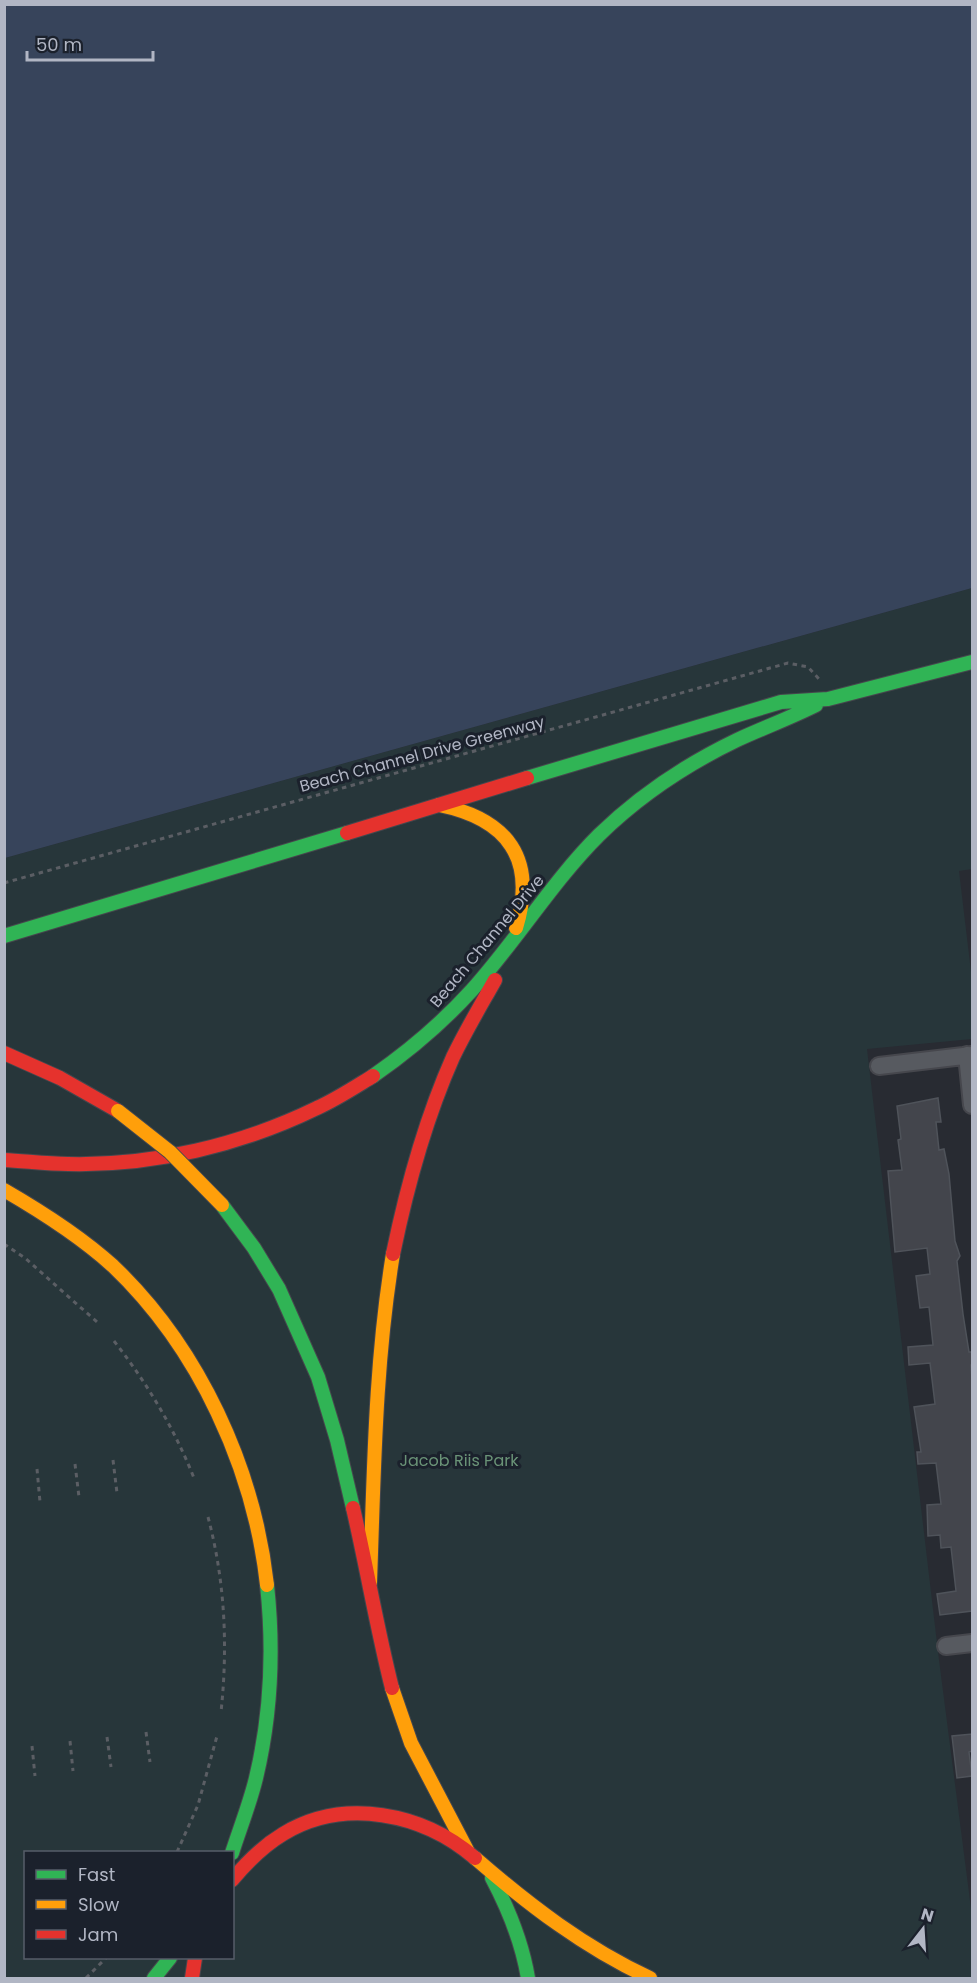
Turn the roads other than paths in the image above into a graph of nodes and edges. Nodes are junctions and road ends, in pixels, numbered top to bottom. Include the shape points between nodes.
1 (972, 662) edge
2 (828, 699) junction
3 (437, 805) junction
4 (514, 935) junction
5 (4, 936) edge
6 (4, 1053) edge
7 (970, 1055) edge
8 (879, 1066) dead end
9 (972, 1105) edge
10 (4, 1160) edge
11 (4, 1190) edge
12 (370, 1582) junction
13 (972, 1643) edge
14 (946, 1646) dead end
15 (467, 1850) junction
16 (233, 1851) edge
17 (489, 1871) junction
18 (234, 1878) edge
19 (169, 1959) edge
20 (195, 1959) edge
21 (154, 1978) edge
22 (192, 1978) edge
23 (528, 1978) edge
24 (650, 1978) edge

1 - 2 main road, Beach Channel Drive
2 - 3 main road, Beach Channel Drive via 781,702
2 - 4 main road, Beach Channel Drive via 726,746 659,785 588,847
3 - 4 main road via 465,810 489,822 514,851 524,887
3 - 5 main road, Beach Channel Drive
4 - 10 main road, Beach Channel Drive via 472,990 412,1048 354,1089 293,1121 225,1145 145,1160 70,1165
4 - 12 main road via 441,1086 400,1222 378,1372
6 - 12 main road, bridge via 60,1078 117,1111 170,1152 222,1205 267,1268 309,1353 332,1419
7 - 8 street
7 - 9 street
11 - 16 main road via 87,1244 147,1303 202,1382 242,1469 265,1556 271,1602 272,1674 259,1770
12 - 15 main road via 385,1666 401,1716
13 - 14 street
15 - 17 main road
15 - 18 main road via 441,1833 397,1818 365,1814 332,1816 300,1825 274,1839
17 - 23 main road via 514,1926
17 - 24 main road via 574,1936
19 - 21 main road
20 - 22 main road

